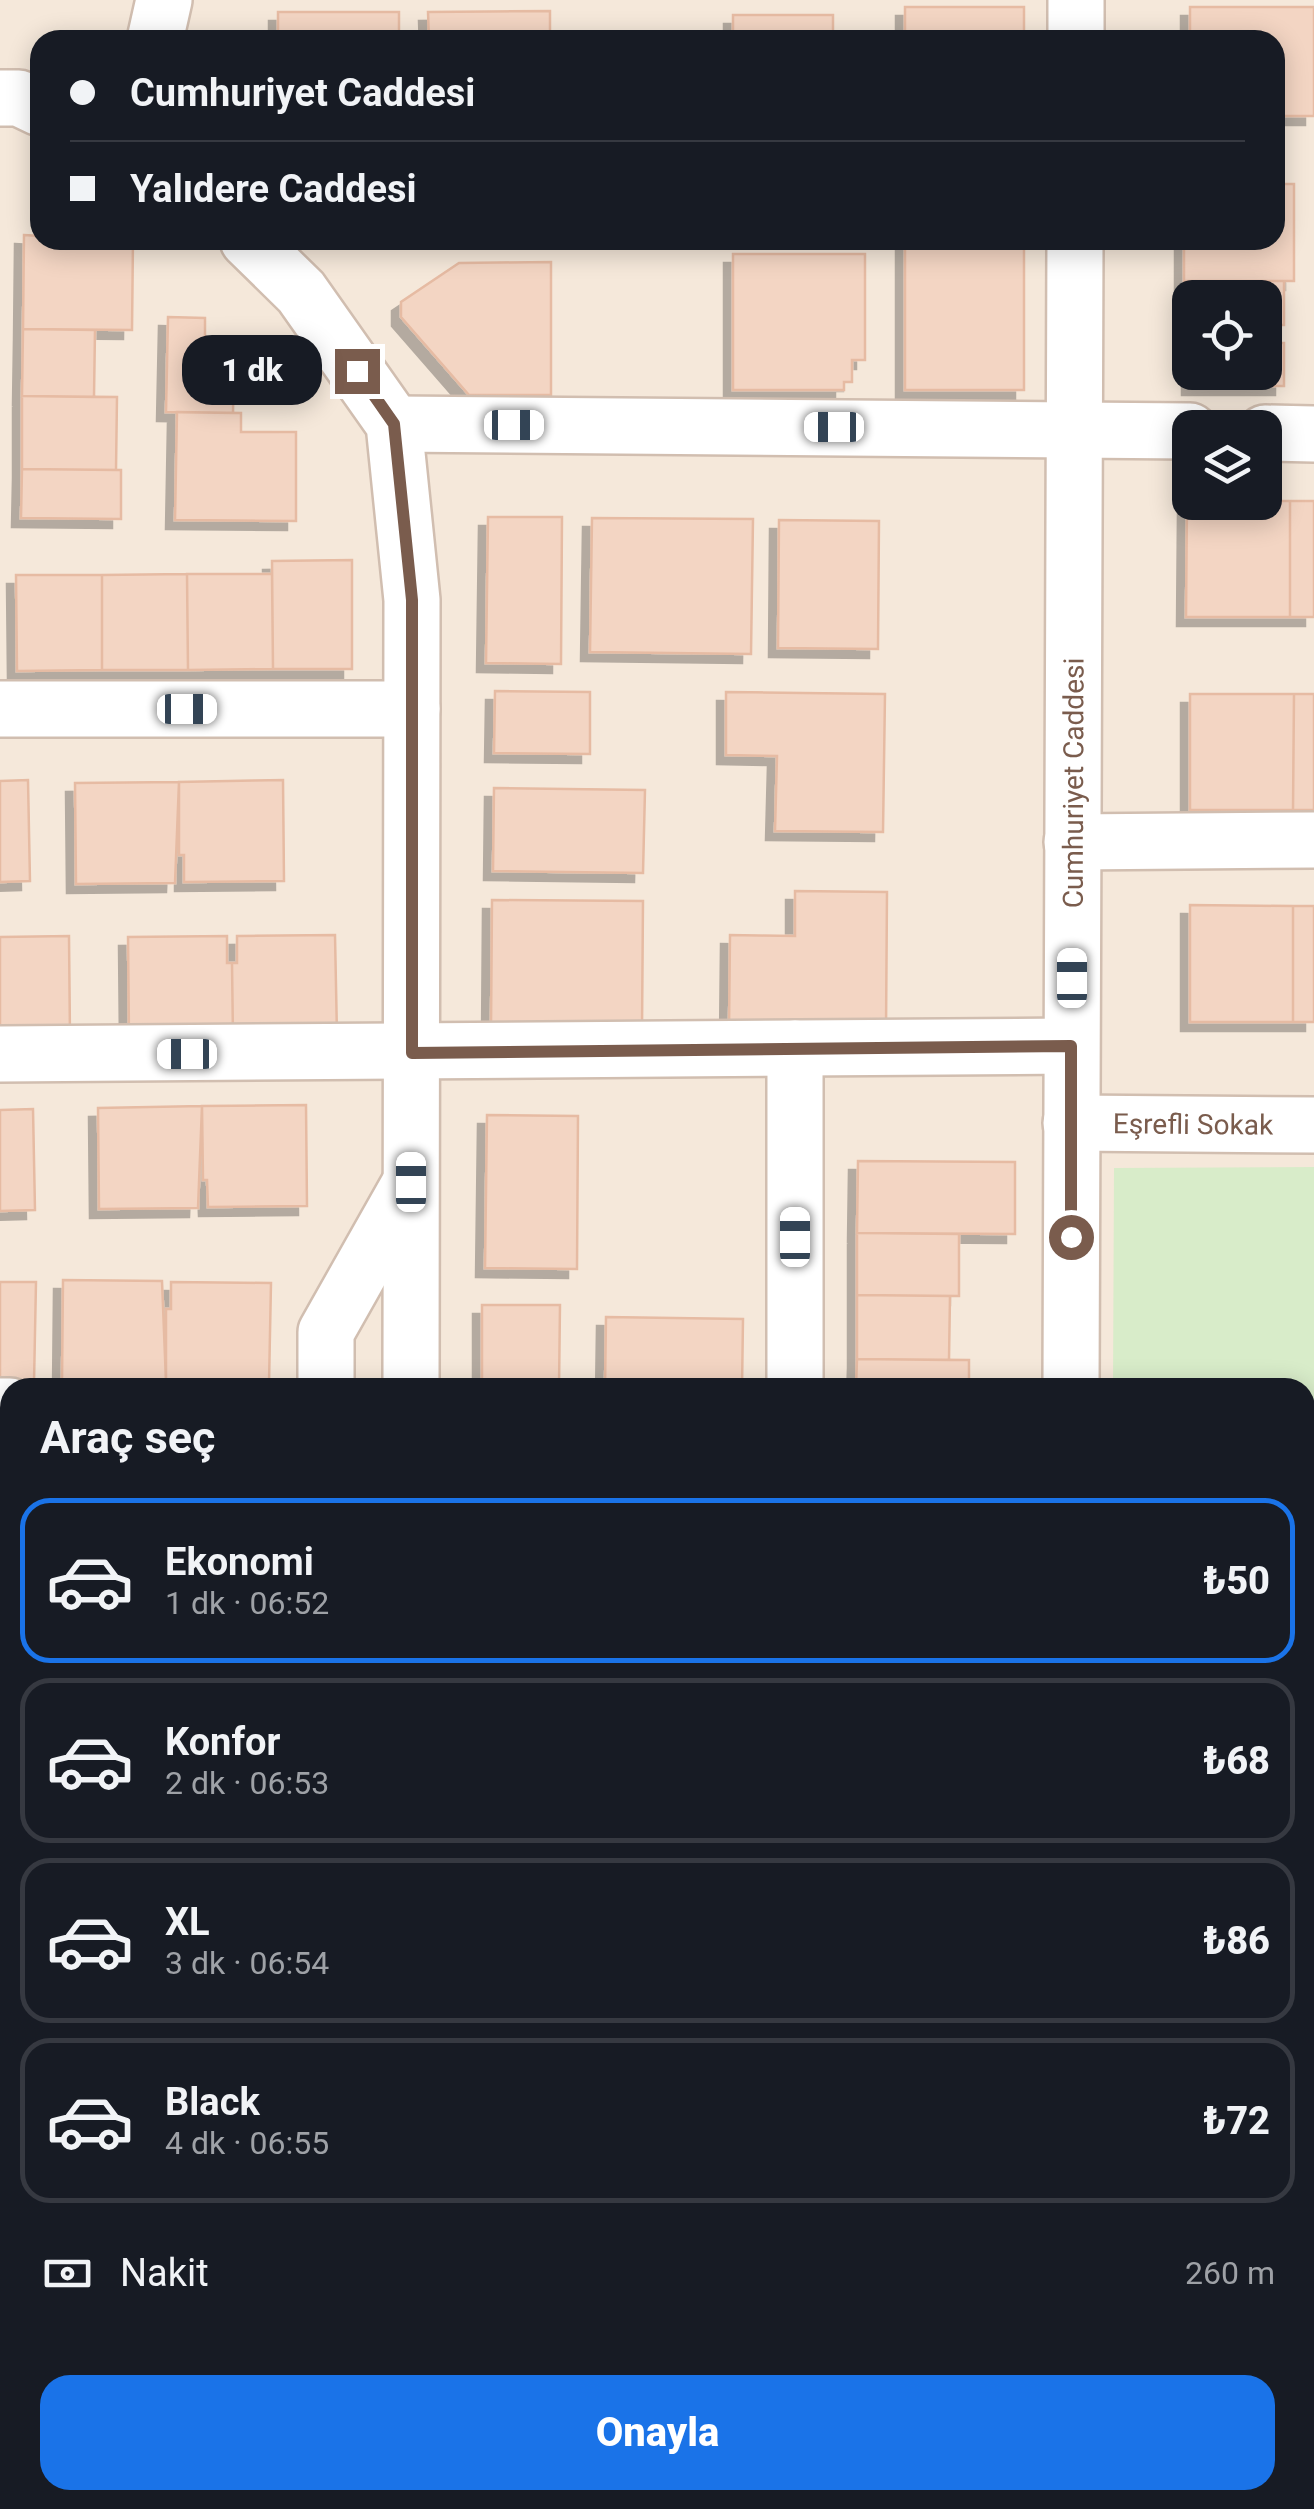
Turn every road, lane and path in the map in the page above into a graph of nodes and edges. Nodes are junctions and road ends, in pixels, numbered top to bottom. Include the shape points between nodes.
1 (164, 0) edge
2 (1076, 0) edge
3 (157, 30) edge
4 (1076, 30) edge
5 (0, 98) edge
6 (30, 103) edge
7 (258, 250) edge
8 (1075, 250) edge
9 (394, 424) junction
10 (1074, 429) junction
11 (1172, 431) edge
12 (1282, 433) edge
13 (1314, 434) edge
14 (0, 709) edge
15 (412, 709) junction
16 (1314, 840) edge
17 (1072, 842) junction
18 (1071, 1046) junction
19 (795, 1048) junction
20 (412, 1053) junction
21 (0, 1054) edge
22 (1071, 1124) junction
23 (1314, 1125) edge
24 (411, 1182) junction
25 (326, 1378) edge
26 (411, 1378) edge
27 (795, 1378) edge
28 (1071, 1378) edge

1 - 3 street
2 - 4 street
5 - 6 street
7 - 9 street via 301,292
8 - 10 street, Cumhuriyet Caddesi
9 - 10 street
9 - 15 street via 412,600
10 - 11 street
10 - 17 street, Cumhuriyet Caddesi
12 - 13 street
14 - 15 street
15 - 20 street
16 - 17 street
17 - 18 street, Cumhuriyet Caddesi
18 - 19 street
18 - 22 street, Cumhuriyet Caddesi
19 - 20 street
19 - 27 street
20 - 21 street
20 - 24 street
22 - 23 street, Eşrefli Sokak
22 - 28 street, Cumhuriyet Caddesi
24 - 25 street via 326,1332
24 - 26 street

